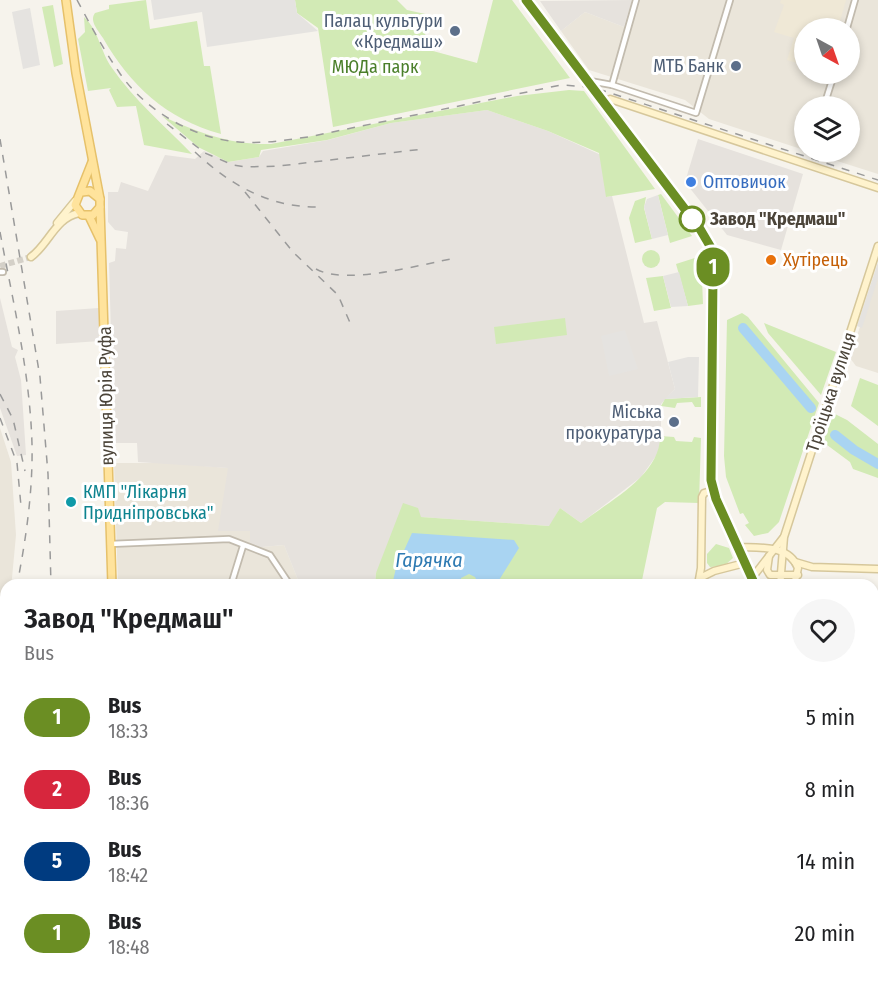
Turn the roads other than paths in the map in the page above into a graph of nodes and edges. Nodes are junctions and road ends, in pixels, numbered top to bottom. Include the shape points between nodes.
1 (66, 0) edge
2 (636, 0) edge
3 (730, 0) edge
4 (855, 0) edge
5 (529, 2) edge
6 (850, 18) edge
7 (587, 81) junction
8 (612, 85) junction
9 (604, 103) junction
10 (93, 160) junction
11 (878, 188) edge
12 (82, 192) junction
13 (75, 201) junction
14 (100, 203) junction
15 (79, 213) junction
16 (89, 216) junction
17 (55, 229) junction
18 (878, 246) edge
19 (104, 256) junction
20 (31, 257) tunnel mouth
21 (714, 490) junction
22 (110, 544) junction
23 (243, 546) junction
24 (737, 547) junction
25 (778, 550) junction
26 (769, 555) junction
27 (795, 562) junction
28 (745, 564) junction
29 (768, 566) junction
30 (812, 567) junction
31 (878, 569) edge
32 (798, 575) junction
33 (700, 578) joint
34 (779, 578) edge
35 (112, 579) edge
36 (233, 579) edge
37 (286, 579) edge
38 (753, 579) edge
39 (755, 579) edge
40 (796, 579) edge

1 - 10 main road, вулиця Юрія Руфа
2 - 8 street
3 - 8 street via 696,113
4 - 6 street
5 - 7 highway
7 - 8 street
7 - 9 highway
9 - 11 main road via 610,99
9 - 21 highway via 710,246 713,274 709,459
10 - 12 main road
10 - 14 main road, вулиця Юрія Руфа
12 - 13 main road
12 - 14 main road via 90,190
13 - 15 main road
13 - 17 main road
14 - 16 main road via 96,213
14 - 19 main road, вулиця Юрія Руфа
15 - 16 main road
15 - 17 main road
16 - 19 main road via 96,226
17 - 20 main road
18 - 25 main road, Троїцька вулиця
19 - 22 main road, вулиця Юрія Руфа
21 - 24 highway
21 - 33 main road via 702,497
22 - 23 street via 212,538 229,539
22 - 35 main road, вулиця Юрія Руфа
23 - 36 street
23 - 37 street via 270,555
24 - 25 main road
24 - 28 highway
25 - 26 main road, Троїцька вулиця
25 - 27 main road
25 - 34 main road
26 - 29 main road
26 - 39 main road, Троїцька вулиця
27 - 30 main road
27 - 32 main road
28 - 33 main road
28 - 38 highway
29 - 34 main road via 768,573
29 - 34 main road via 776,563
30 - 31 main road
30 - 32 main road
32 - 34 main road
32 - 40 main road

